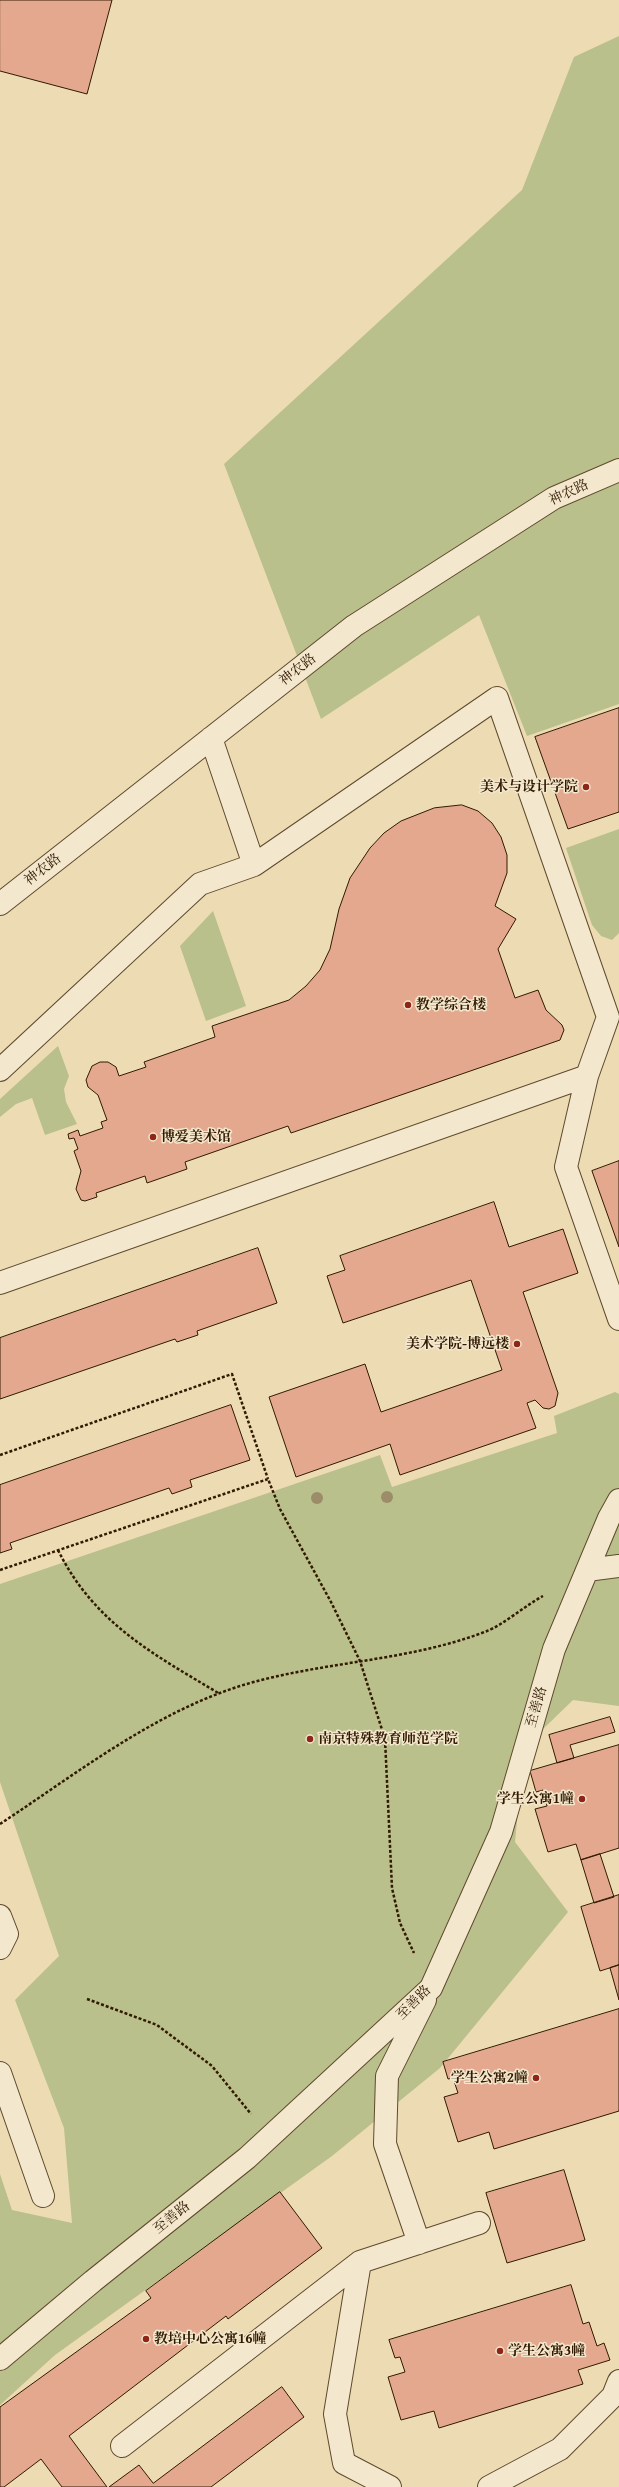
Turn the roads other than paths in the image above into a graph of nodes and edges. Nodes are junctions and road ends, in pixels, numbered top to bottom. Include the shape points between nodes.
1 (619, 470) edge
2 (211, 738) junction
3 (254, 865) junction
4 (0, 904) edge
5 (0, 1070) edge
6 (587, 1076) junction
7 (0, 1283) edge
8 (619, 1319) edge
9 (619, 1500) edge
10 (619, 1566) edge
11 (587, 1570) junction
12 (0, 1916) edge
13 (0, 1948) edge
14 (431, 1988) junction
15 (0, 2072) edge
16 (44, 2196) dead end
17 (479, 2223) dead end
18 (419, 2243) junction
19 (360, 2262) junction
20 (0, 2359) edge
21 (619, 2381) edge
22 (122, 2446) dead end
23 (390, 2487) edge
24 (489, 2487) edge

1 - 2 street, 神农路 via 554,498 354,626
2 - 3 street
2 - 4 street, 神农路
3 - 5 street via 200,884
3 - 6 street via 497,698 608,1017
6 - 7 street
6 - 8 street via 566,1167
9 - 11 street, 至善路
10 - 11 street
11 - 14 street, 至善路 via 554,1649 501,1832
12 - 13 street via 6,1934
14 - 18 street via 387,2076 386,2144
14 - 20 street, 至善路 via 270,2138
15 - 16 street
17 - 18 street
18 - 19 street
19 - 22 street
19 - 23 street via 336,2414 344,2463
21 - 24 street via 613,2396 560,2449

